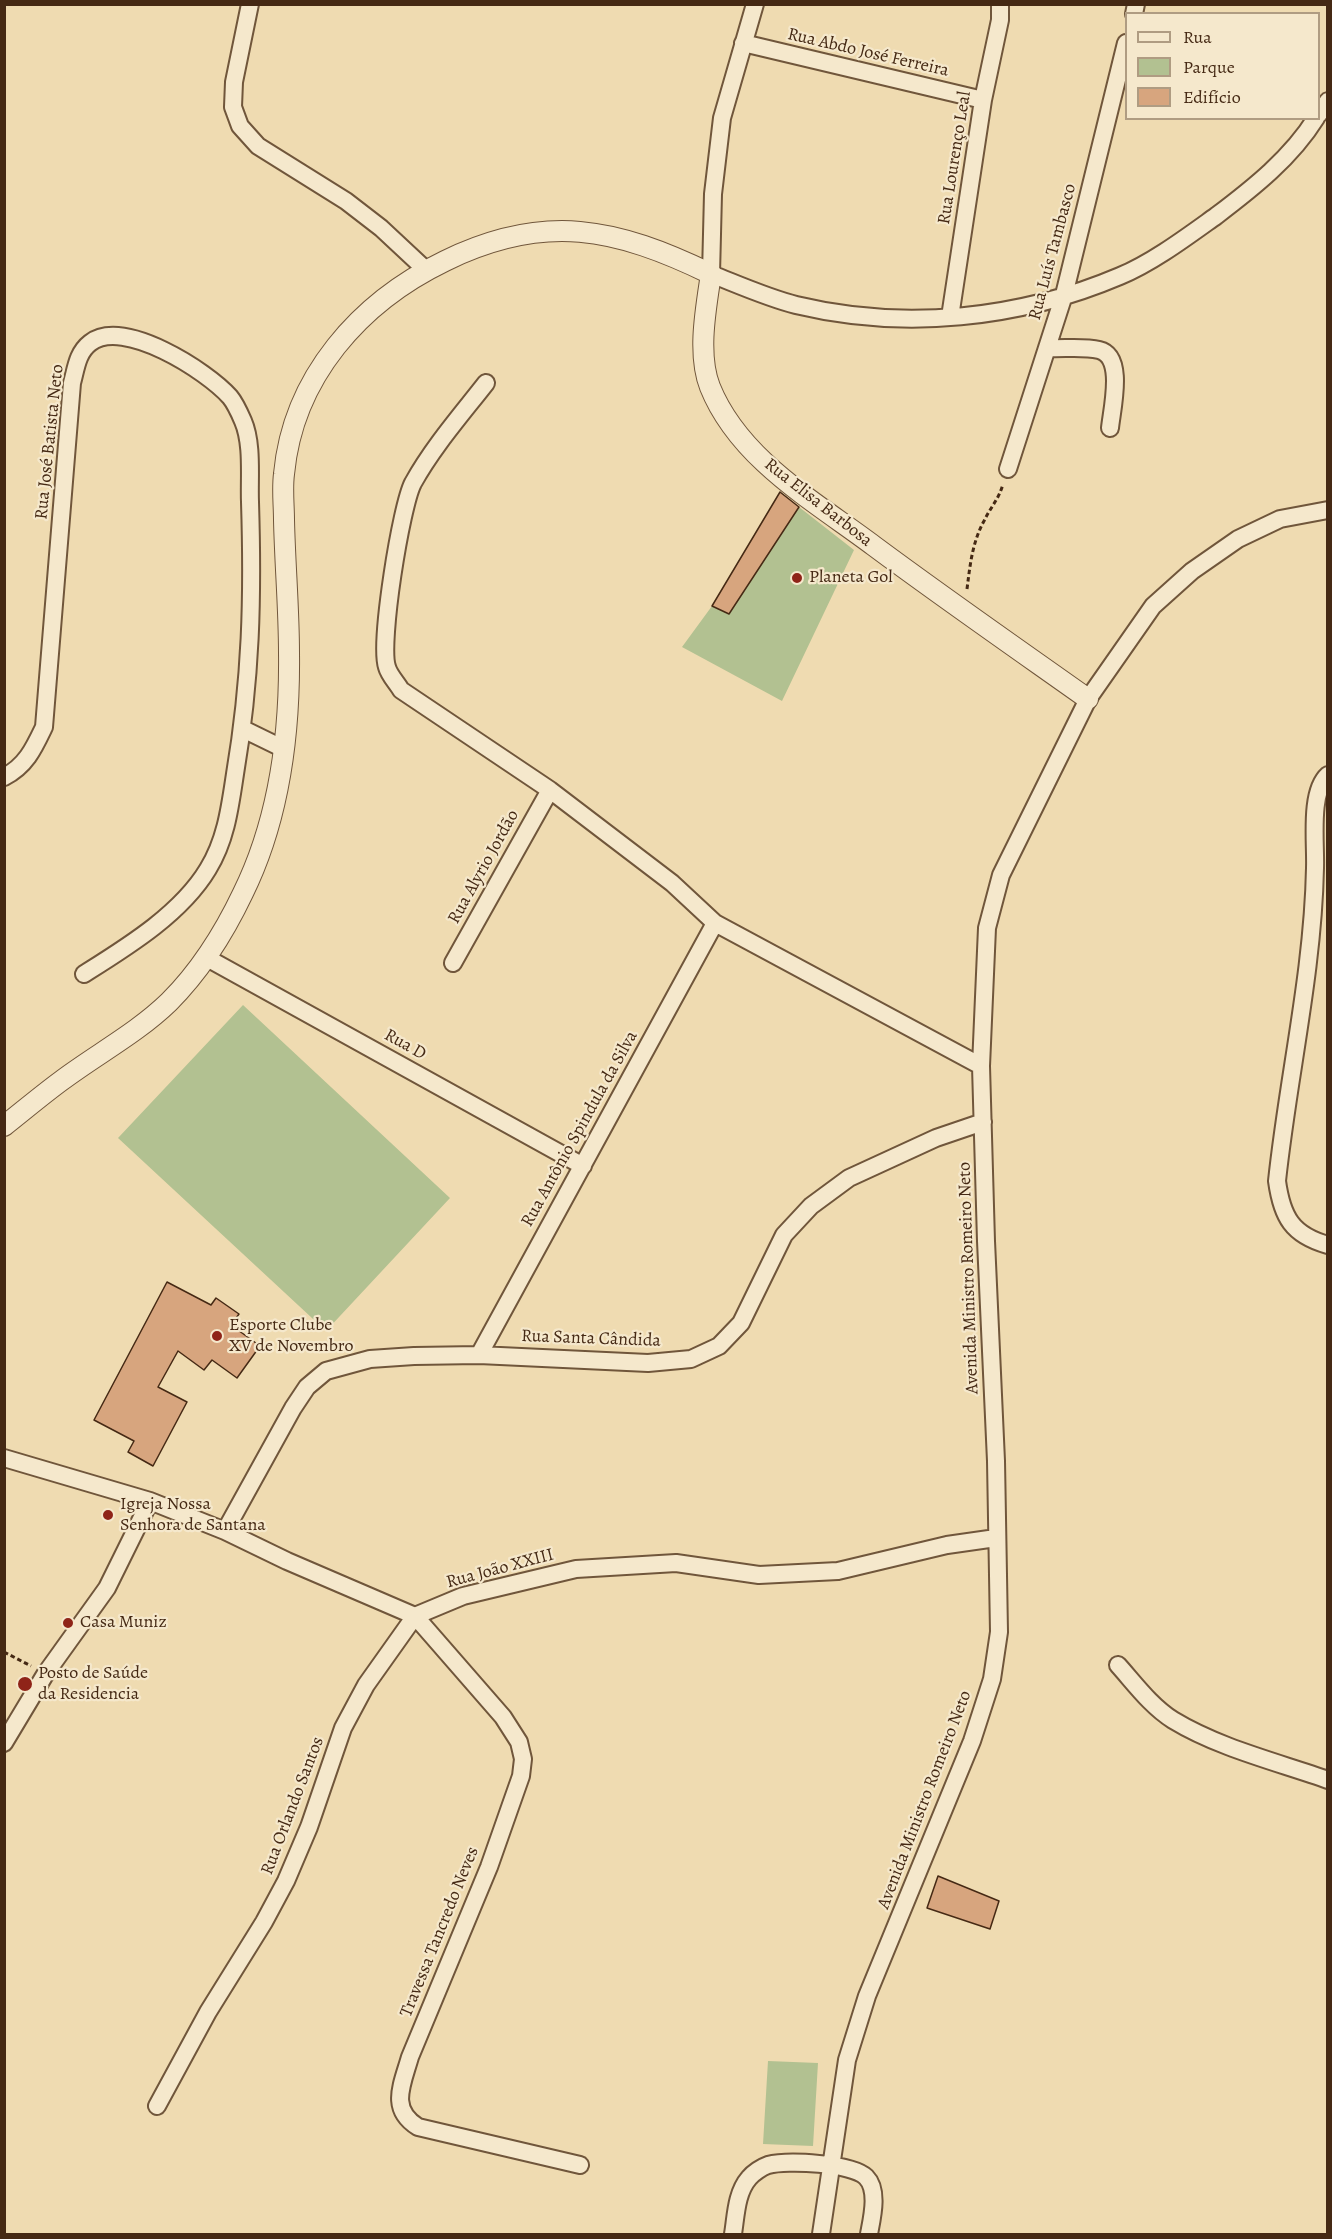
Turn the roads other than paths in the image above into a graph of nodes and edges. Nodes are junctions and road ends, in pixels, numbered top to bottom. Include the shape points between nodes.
1 (250, 4) edge
2 (755, 4) edge
3 (1000, 4) edge
4 (743, 43) junction
5 (1125, 47) edge
6 (983, 100) junction
7 (1314, 120) edge
8 (426, 270) junction
9 (711, 274) junction
10 (1064, 295) junction
11 (950, 318) junction
12 (1047, 348) junction
13 (486, 383) dead end
14 (1110, 428) dead end
15 (1008, 469) road end
16 (1328, 510) edge
17 (1088, 699) junction
18 (243, 729) junction
19 (284, 749) junction
20 (1328, 775) edge
21 (4, 777) edge
22 (550, 790) junction
23 (716, 922) junction
24 (207, 958) junction
25 (453, 963) dead end
26 (84, 974) dead end
27 (981, 1066) junction
28 (983, 1122) junction
29 (4, 1126) edge
30 (583, 1166) junction
31 (1328, 1245) edge
32 (479, 1354) junction
33 (4, 1458) edge
34 (150, 1501) junction
35 (225, 1531) junction
36 (996, 1538) junction
37 (415, 1616) junction
38 (1118, 1665) dead end
39 (4, 1743) edge
40 (1328, 1780) edge
41 (157, 2106) dead end
42 (580, 2164) dead end
43 (831, 2167) junction
44 (733, 2235) edge
45 (821, 2235) edge
46 (869, 2235) edge

1 - 8 street via 234,82 233,107 240,126 258,147 372,221
2 - 4 street, Rua Elisa Barbosa
3 - 6 street, Rua Lourenço Leal
4 - 6 street, Rua Abdo José Ferreira
4 - 9 street, Rua Elisa Barbosa via 722,118 713,195
5 - 10 street, Rua Luís Tambasco
6 - 11 street, Rua Lourenço Leal
7 - 10 street via 1261,182 1194,232 1122,276
8 - 9 street via 503,239 550,231 601,232 661,250
8 - 19 street via 360,318 327,355 299,409 284,473 289,653
9 - 11 street via 795,305 882,319
9 - 17 street, Rua Elisa Barbosa via 702,331 709,385 735,432 776,473
10 - 11 street via 1017,310
10 - 12 street, Rua Luís Tambasco
12 - 14 street via 1101,350 1109,356 1116,368
12 - 15 street, Rua Luís Tambasco
13 - 22 street via 412,485 400,530 386,638 387,667 401,690
16 - 17 street, Avenida Ministro Romeiro Neto via 1280,519 1238,539 1192,571 1153,606
17 - 27 street, Avenida Ministro Romeiro Neto via 1000,875 987,928
18 - 19 street
18 - 21 street, Rua José Batista Neto via 250,667 252,588 244,423 230,398 174,356 130,337 109,335 91,342 79,356 72,383 44,727 31,754
18 - 26 street, Rua José Batista Neto via 226,831 208,870 170,914
19 - 24 street via 268,828 244,892
20 - 31 street via 1321,781 1316,797 1315,886 1303,1011 1277,1182 1280,1204 1289,1222 1307,1239
22 - 23 street via 672,883
22 - 25 street, Rua Alyrio Jordão
23 - 27 street
23 - 30 street, Rua Antônio Spindula da Silva
24 - 29 street via 168,1002
24 - 30 street, Rua D
27 - 28 street, Avenida Ministro Romeiro Neto
28 - 32 street, Rua Santa Cândida via 936,1138 849,1178 811,1206 784,1235 741,1323 719,1346 691,1359 648,1363
28 - 36 street, Avenida Ministro Romeiro Neto
30 - 32 street, Rua Antônio Spindula da Silva
32 - 35 street, Rua Santa Cândida via 370,1359 326,1371 307,1387 293,1408
33 - 34 street
34 - 35 street
34 - 39 street via 107,1588 46,1673
35 - 37 street
36 - 37 street, Rua João XXIII via 947,1545 838,1571 759,1575 676,1563 576,1569 463,1596
36 - 43 street, Avenida Ministro Romeiro Neto via 999,1632 992,1679 972,1741 867,1996 847,2060
37 - 41 street, Rua Orlando Santos via 366,1685 343,1728 286,1881
37 - 42 street, Travessa Tancredo Neves via 503,1717 519,1742 523,1759 521,1776 489,1867 411,2057 400,2108 405,2119 418,2127
38 - 40 street via 1150,1701 1173,1719 1207,1736
43 - 44 street via 789,2162 766,2165 749,2178 740,2194
43 - 45 street, Avenida Ministro Romeiro Neto
43 - 46 street via 852,2168 866,2177 873,2188

